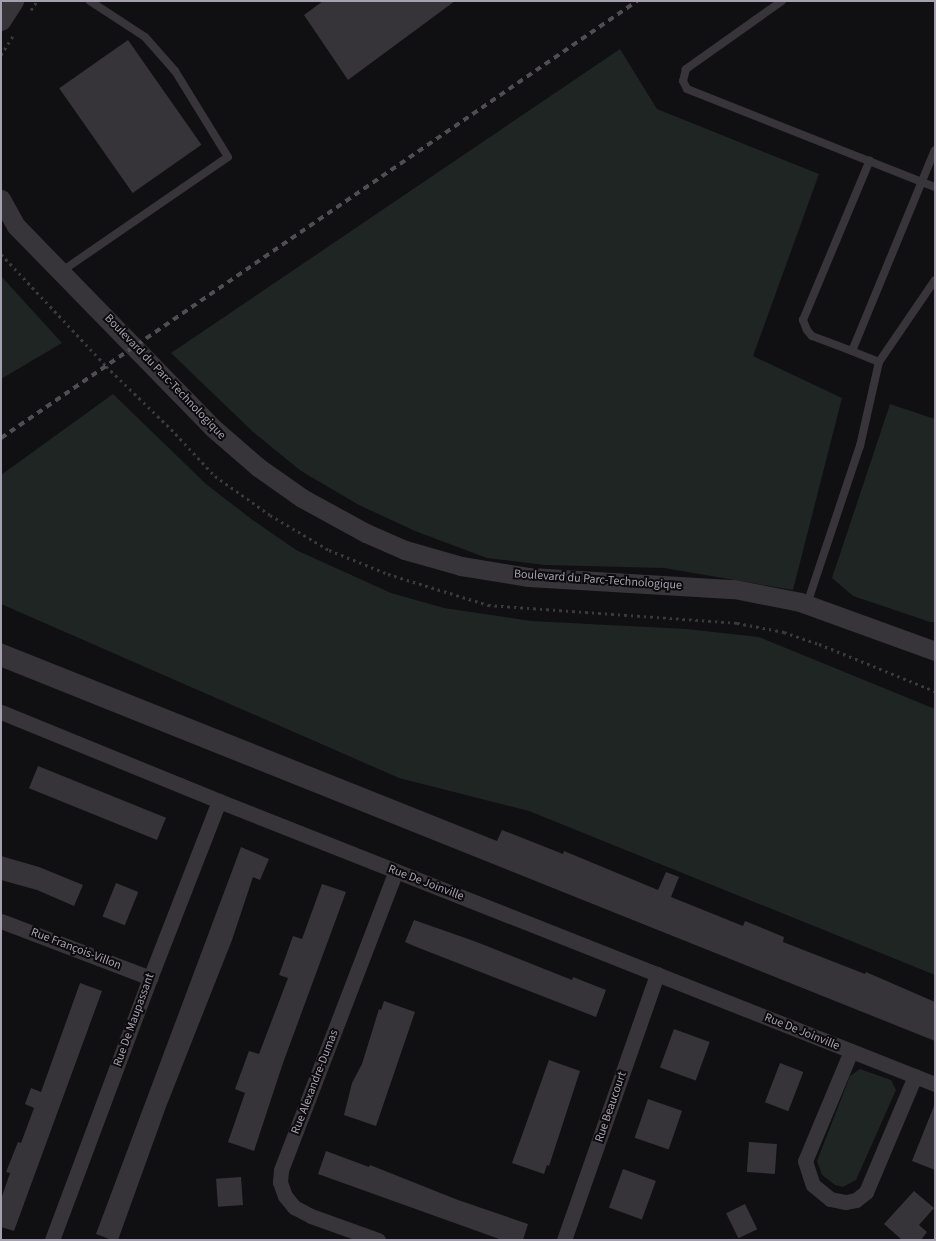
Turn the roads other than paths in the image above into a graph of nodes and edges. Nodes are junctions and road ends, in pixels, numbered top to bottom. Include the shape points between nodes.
1 (14, 1) edge
2 (90, 1) edge
3 (782, 1) edge
4 (1, 21) edge
5 (935, 150) edge
6 (870, 160) junction
7 (922, 182) junction
8 (935, 186) edge
9 (1, 199) edge
10 (9, 223) edge
11 (62, 271) junction
12 (935, 280) edge
13 (852, 351) junction
14 (879, 362) junction
15 (807, 604) junction
16 (935, 651) edge
17 (1, 712) edge
18 (219, 801) junction
19 (396, 871) junction
20 (1, 921) edge
21 (657, 974) junction
22 (150, 978) junction
23 (851, 1052) junction
24 (915, 1076) junction
25 (935, 1084) edge
26 (52, 1240) edge
27 (378, 1240) edge
28 (564, 1240) edge

1 - 4 street
2 - 11 lane via 145,37 175,71 228,157
3 - 6 lane via 686,69 683,81 687,89
5 - 7 lane
6 - 7 lane
6 - 13 lane via 803,320 812,336
7 - 8 lane
7 - 13 lane
9 - 10 street, Boulevard du Parc-Technologique
10 - 11 street, Boulevard du Parc-Technologique
11 - 15 street, Boulevard du Parc-Technologique via 220,435 302,498 366,533 405,550 461,566 529,577 734,589
12 - 14 lane
13 - 14 lane
14 - 15 lane via 860,446
15 - 16 street, Boulevard du Parc-Technologique
17 - 18 street, Rue De Joinville
18 - 19 street, Rue De Joinville
18 - 22 street, Rue De Maupassant
19 - 21 street, Rue De Joinville
19 - 27 street, Rue Alexandre-Dumas via 281,1170 280,1182 294,1207
20 - 22 street, Rue François-Villon
21 - 23 street, Rue De Joinville
21 - 28 street, Rue Beaucourt
22 - 26 street, Rue De Maupassant
23 - 24 street, Rue De Joinville
23 - 24 street, Rue De Joinville via 805,1160 813,1185 830,1199 846,1202 856,1200 866,1192
24 - 25 street, Rue De Joinville

